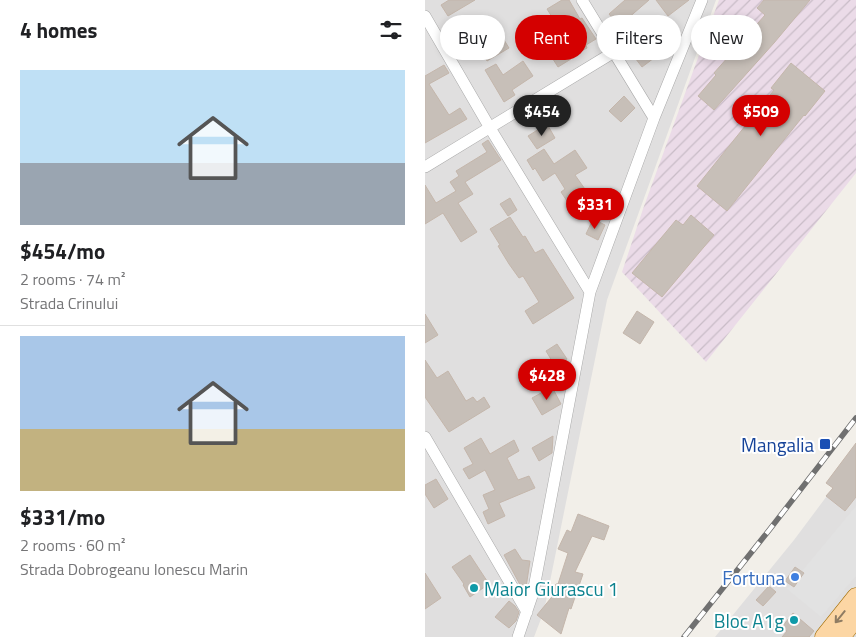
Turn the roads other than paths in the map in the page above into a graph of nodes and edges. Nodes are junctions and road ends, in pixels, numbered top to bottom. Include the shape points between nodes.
1 (582, 0) edge
2 (702, 0) edge
3 (425, 16) edge
4 (597, 24) edge
5 (601, 60) edge
6 (619, 60) edge
7 (654, 118) junction
8 (489, 128) junction
9 (425, 167) edge
10 (590, 292) junction
11 (425, 436) edge
12 (856, 596) edge
13 (527, 612) junction
14 (856, 618) edge
15 (518, 637) edge
16 (824, 637) edge
17 (841, 637) edge

1 - 4 street
2 - 7 street
3 - 8 street
5 - 8 street
6 - 7 street
7 - 10 street
8 - 9 street
8 - 10 street
10 - 13 street
11 - 13 street
12 -> 16 main road
13 - 15 street
14 - 17 main road

